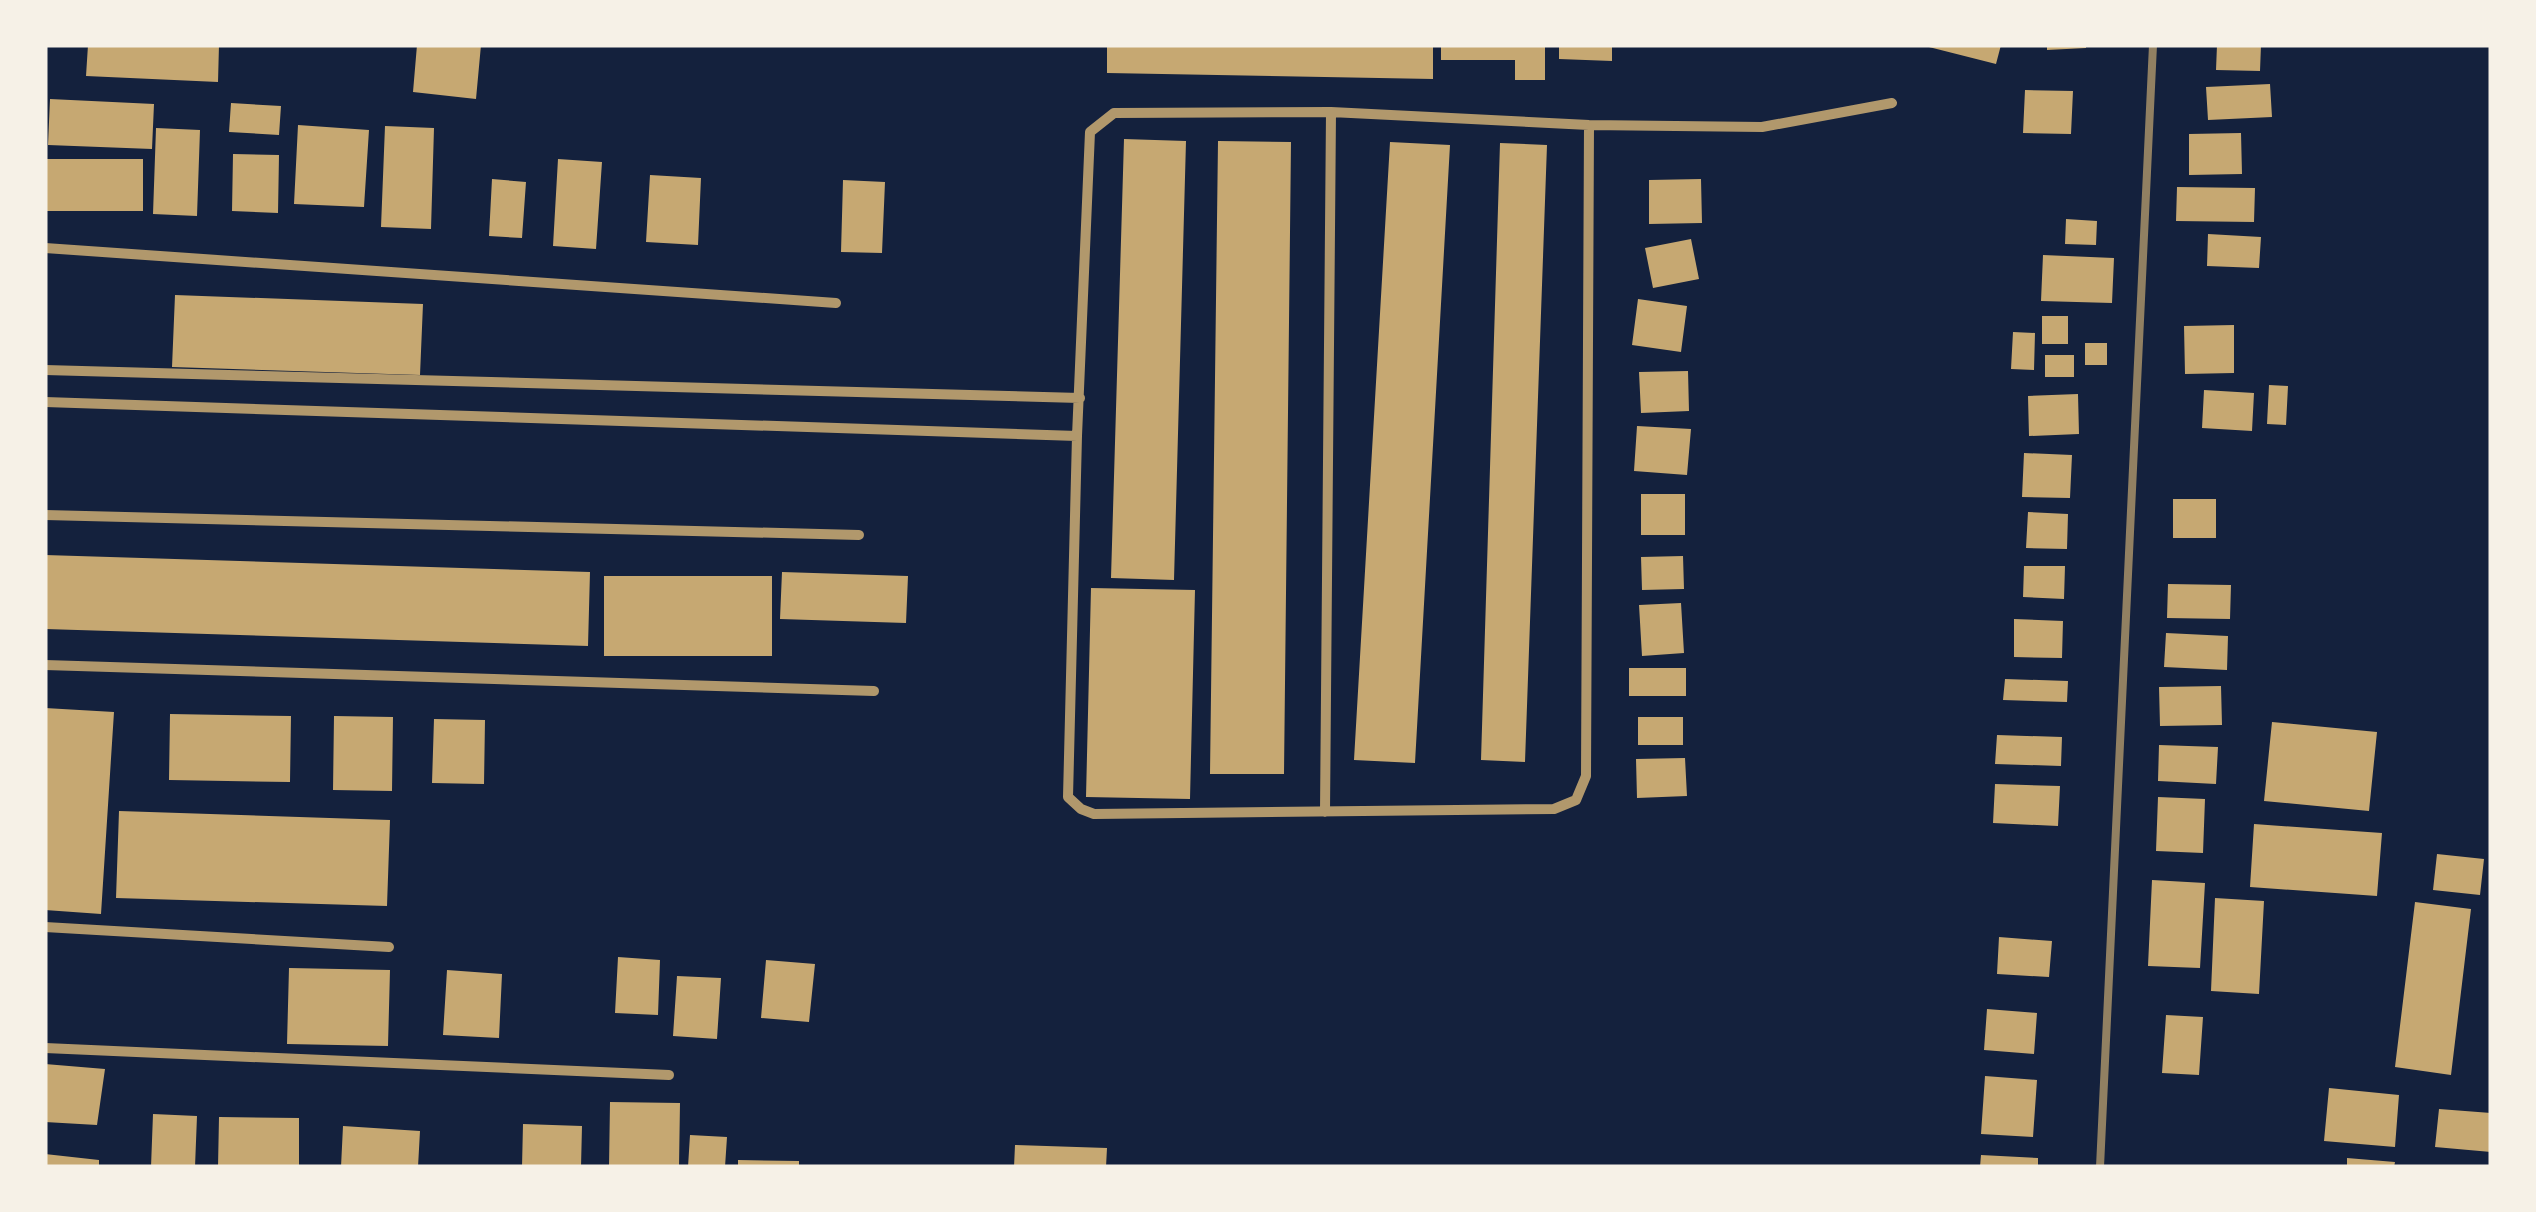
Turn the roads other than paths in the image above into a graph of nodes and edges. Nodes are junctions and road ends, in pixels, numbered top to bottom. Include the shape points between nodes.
1 (1892, 103) dead end
2 (1331, 112) junction
3 (1589, 125) junction
4 (45, 248) edge
5 (836, 302) dead end
6 (45, 370) edge
7 (1080, 398) junction
8 (45, 402) edge
9 (1077, 436) junction
10 (45, 515) edge
11 (858, 536) dead end
12 (45, 665) edge
13 (874, 691) dead end
14 (1325, 812) junction
15 (45, 927) edge
16 (389, 946) dead end
17 (45, 1048) edge
18 (669, 1074) dead end

1 - 3 street via 1762,127
2 - 3 street
2 - 7 street via 1114,113 1090,132
2 - 14 street
3 - 14 street via 1586,776 1576,800 1554,809
4 - 5 street
6 - 7 street
7 - 9 street
8 - 9 street
9 - 14 street via 1068,797 1094,814
10 - 11 street
12 - 13 street
15 - 16 street
17 - 18 street

